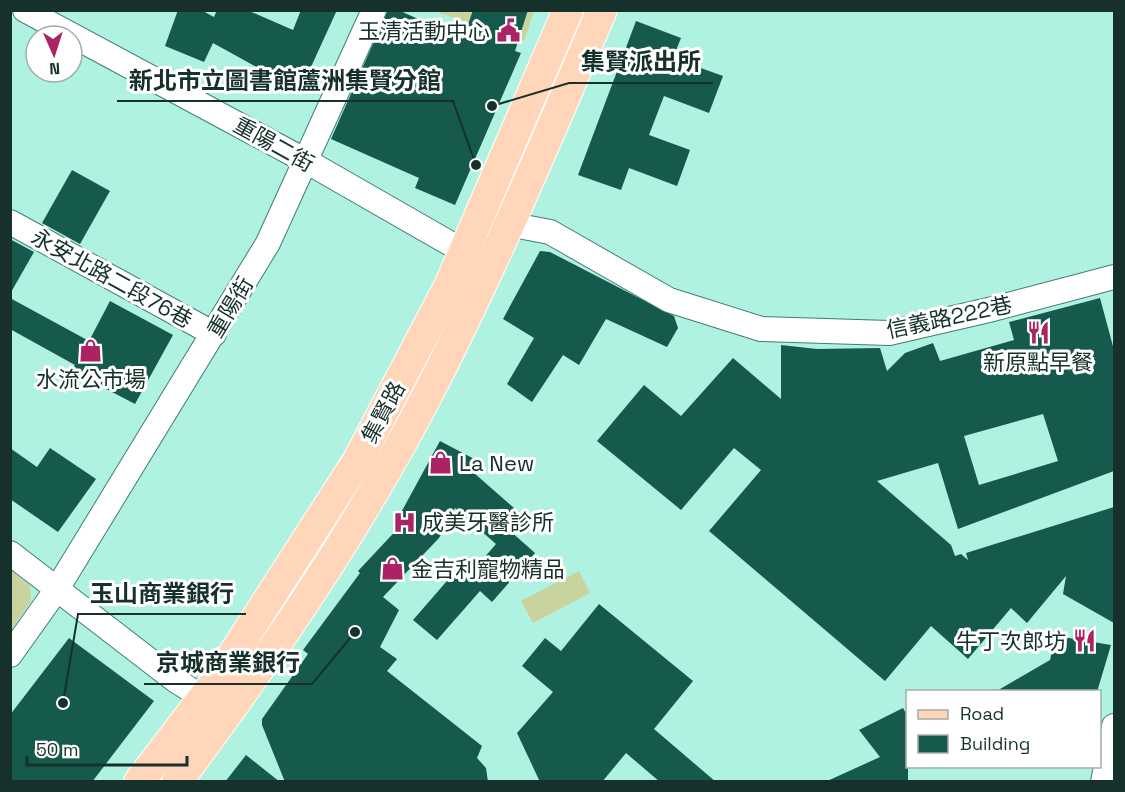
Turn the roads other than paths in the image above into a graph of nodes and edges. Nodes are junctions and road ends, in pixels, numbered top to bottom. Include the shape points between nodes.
1 (25, 10) edge
2 (374, 10) edge
3 (568, 10) edge
4 (602, 10) edge
5 (306, 161) junction
6 (495, 218) junction
7 (10, 222) edge
8 (462, 251) junction
9 (489, 265) junction
10 (1114, 277) edge
11 (214, 334) junction
12 (10, 553) edge
13 (57, 589) junction
14 (10, 655) edge
15 (215, 706) junction
16 (1114, 726) edge
17 (139, 782) edge
18 (177, 782) edge
19 (1103, 782) edge

1 - 5 street, 重陽二街
2 - 5 street, 重陽街
3 - 6 main road, 集賢路
4 - 6 main road, 集賢路
5 - 8 street, 重陽二街
5 - 11 street, 重陽街 via 268,243
6 - 8 main road, 集賢路
6 - 9 main road, 集賢路
6 - 10 street, 信義路222巷 via 550,232 669,300 761,329 889,333
7 - 11 street, 永安北路二段76巷
8 - 9 street, 重陽二街
8 - 15 main road, 集賢路 via 449,286 358,460
9 - 15 main road, 集賢路 via 428,394 377,486 319,579
11 - 13 street, 重陽街
12 - 13 street
13 - 14 street, 重陽街
13 - 15 street
15 - 17 main road, 集賢路
15 - 18 main road, 集賢路
16 - 19 street

